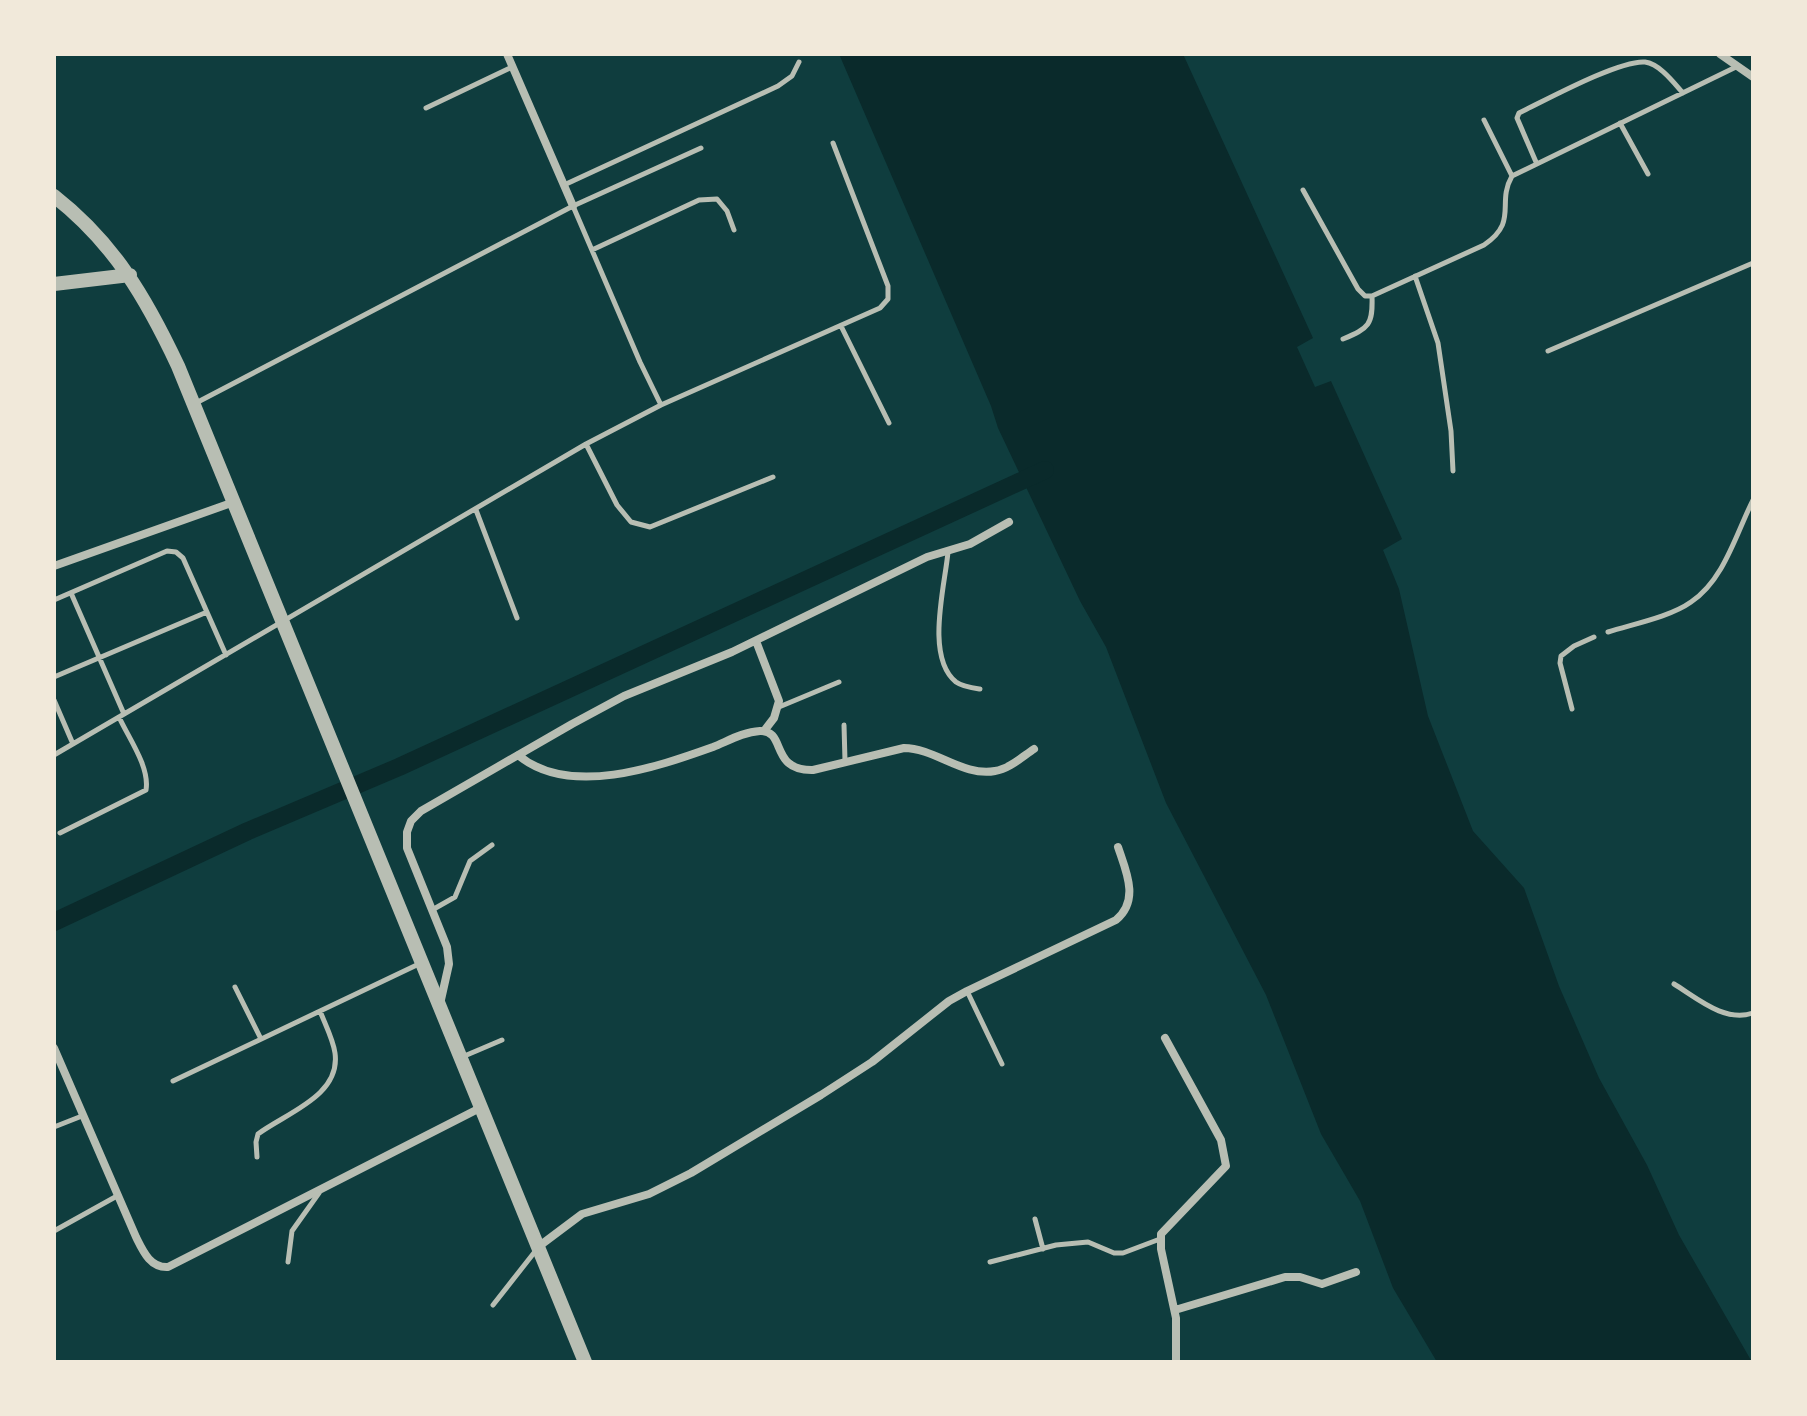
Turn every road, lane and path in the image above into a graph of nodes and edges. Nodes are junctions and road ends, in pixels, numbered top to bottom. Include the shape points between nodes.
1 (507, 54) edge
2 (1720, 54) edge
3 (799, 62) dead end
4 (1738, 66) junction
5 (512, 67) junction
6 (1753, 77) edge
7 (1683, 93) junction
8 (426, 108) dead end
9 (1484, 120) dead end
10 (1620, 123) junction
11 (833, 143) dead end
12 (701, 148) dead end
13 (1536, 162) junction
14 (1648, 174) dead end
15 (1512, 176) junction
16 (563, 185) junction
17 (1303, 190) dead end
18 (54, 196) edge
19 (573, 206) junction
20 (734, 230) dead end
21 (592, 250) junction
22 (1753, 263) edge
23 (130, 275) junction
24 (1415, 276) junction
25 (54, 284) edge
26 (1372, 296) junction
27 (841, 326) junction
28 (1343, 339) dead end
29 (1548, 351) dead end
30 (193, 405) junction
31 (661, 405) junction
32 (889, 423) dead end
33 (586, 444) junction
34 (1453, 471) dead end
35 (773, 477) dead end
36 (1753, 500) edge
37 (235, 502) junction
38 (476, 510) junction
39 (1009, 522) dead end
40 (948, 552) junction
41 (54, 566) edge
42 (71, 593) junction
43 (54, 600) edge
44 (207, 612) junction
45 (517, 618) dead end
46 (283, 622) junction
47 (1608, 632) dead end
48 (1594, 637) dead end
49 (756, 641) junction
50 (226, 655) junction
51 (99, 658) junction
52 (54, 677) edge
53 (839, 682) dead end
54 (980, 689) dead end
55 (54, 700) edge
56 (779, 707) junction
57 (1572, 709) dead end
58 (121, 716) junction
59 (844, 725) dead end
60 (764, 731) junction
61 (73, 744) junction
62 (1034, 749) dead end
63 (54, 755) edge
64 (518, 755) junction
65 (845, 761) junction
66 (60, 833) dead end
67 (492, 845) dead end
68 (1118, 847) dead end
69 (432, 910) junction
70 (422, 962) junction
71 (1674, 984) dead end
72 (235, 987) dead end
73 (967, 991) junction
74 (440, 1006) junction
75 (320, 1011) junction
76 (1753, 1013) edge
77 (1165, 1038) dead end
78 (261, 1039) junction
79 (502, 1040) dead end
80 (54, 1048) edge
81 (461, 1057) junction
82 (1002, 1064) dead end
83 (173, 1081) dead end
84 (482, 1107) junction
85 (83, 1115) junction
86 (54, 1127) edge
87 (257, 1157) dead end
88 (322, 1189) junction
89 (118, 1196) junction
90 (1035, 1219) dead end
91 (54, 1231) edge
92 (1160, 1239) junction
93 (538, 1247) junction
94 (1043, 1249) junction
95 (288, 1262) dead end
96 (990, 1262) dead end
97 (1356, 1272) dead end
98 (493, 1305) dead end
99 (1175, 1310) junction
100 (585, 1362) edge
101 (1176, 1362) edge

1 - 5 street
2 - 4 street
3 - 16 lane via 778,86
4 - 6 street
4 - 7 lane
5 - 8 lane
5 - 16 street
7 - 10 lane
7 - 13 lane via 1648,62 1626,64 1550,98 1517,118
9 - 15 lane
10 - 13 lane
10 - 14 lane
11 - 27 lane via 888,286 888,299 880,308
12 - 19 lane
13 - 15 lane
15 - 24 lane via 1499,235
16 - 19 street
17 - 26 lane via 1358,289
18 - 23 street via 97,233
19 - 21 lane
19 - 30 lane
20 - 21 lane via 717,199 699,200
21 - 31 lane
22 - 29 lane
23 - 25 street
23 - 30 street
24 - 26 lane
24 - 34 lane via 1438,343
26 - 28 lane via 1368,327
27 - 31 lane
27 - 32 lane
30 - 37 street
31 - 33 lane
33 - 35 lane via 617,505 631,522 650,527
33 - 38 lane
36 - 47 lane via 1707,589 1690,604
37 - 41 street
37 - 46 street
38 - 45 lane
38 - 46 lane
39 - 40 street
40 - 49 street via 912,564
40 - 54 lane via 938,636 944,663 953,680
42 - 43 lane
42 - 44 lane via 167,551 176,552
42 - 51 lane
44 - 50 lane
44 - 51 lane
46 - 50 lane
46 - 70 street
48 - 57 lane via 1561,656
49 - 56 street
49 - 64 street via 624,696
50 - 58 lane
51 - 52 lane
51 - 58 lane
53 - 56 lane
55 - 61 lane
56 - 60 street
58 - 61 lane
58 - 66 lane via 146,790
59 - 65 lane
60 - 64 street via 671,761 587,777 547,772
60 - 65 street via 773,735 786,763 798,770
61 - 63 lane
62 - 65 street via 995,771 976,771 919,748
64 - 69 street via 411,821 407,848
67 - 69 lane via 470,861 455,897
68 - 73 street via 1129,879 1130,896 1122,914 1105,927
69 - 74 street via 449,964
70 - 74 street
70 - 75 lane
71 - 76 lane via 1732,1016
72 - 78 lane
73 - 82 lane
73 - 93 street via 872,1062 730,1150 649,1194 582,1214
74 - 81 street
75 - 78 lane
75 - 87 lane via 335,1052 331,1078 315,1098 258,1134
77 - 92 street via 1221,1140 1226,1166
78 - 83 lane
79 - 81 lane
80 - 85 street
81 - 84 street
84 - 88 street
84 - 93 street
85 - 86 lane
85 - 89 street
88 - 89 street via 164,1267 156,1266 143,1250
88 - 95 lane via 292,1231
89 - 91 lane
90 - 94 lane
92 - 94 lane via 1123,1253 1088,1242
92 - 99 street
93 - 98 lane
93 - 100 street
94 - 96 lane
97 - 99 street via 1322,1284 1285,1277
99 - 101 street

